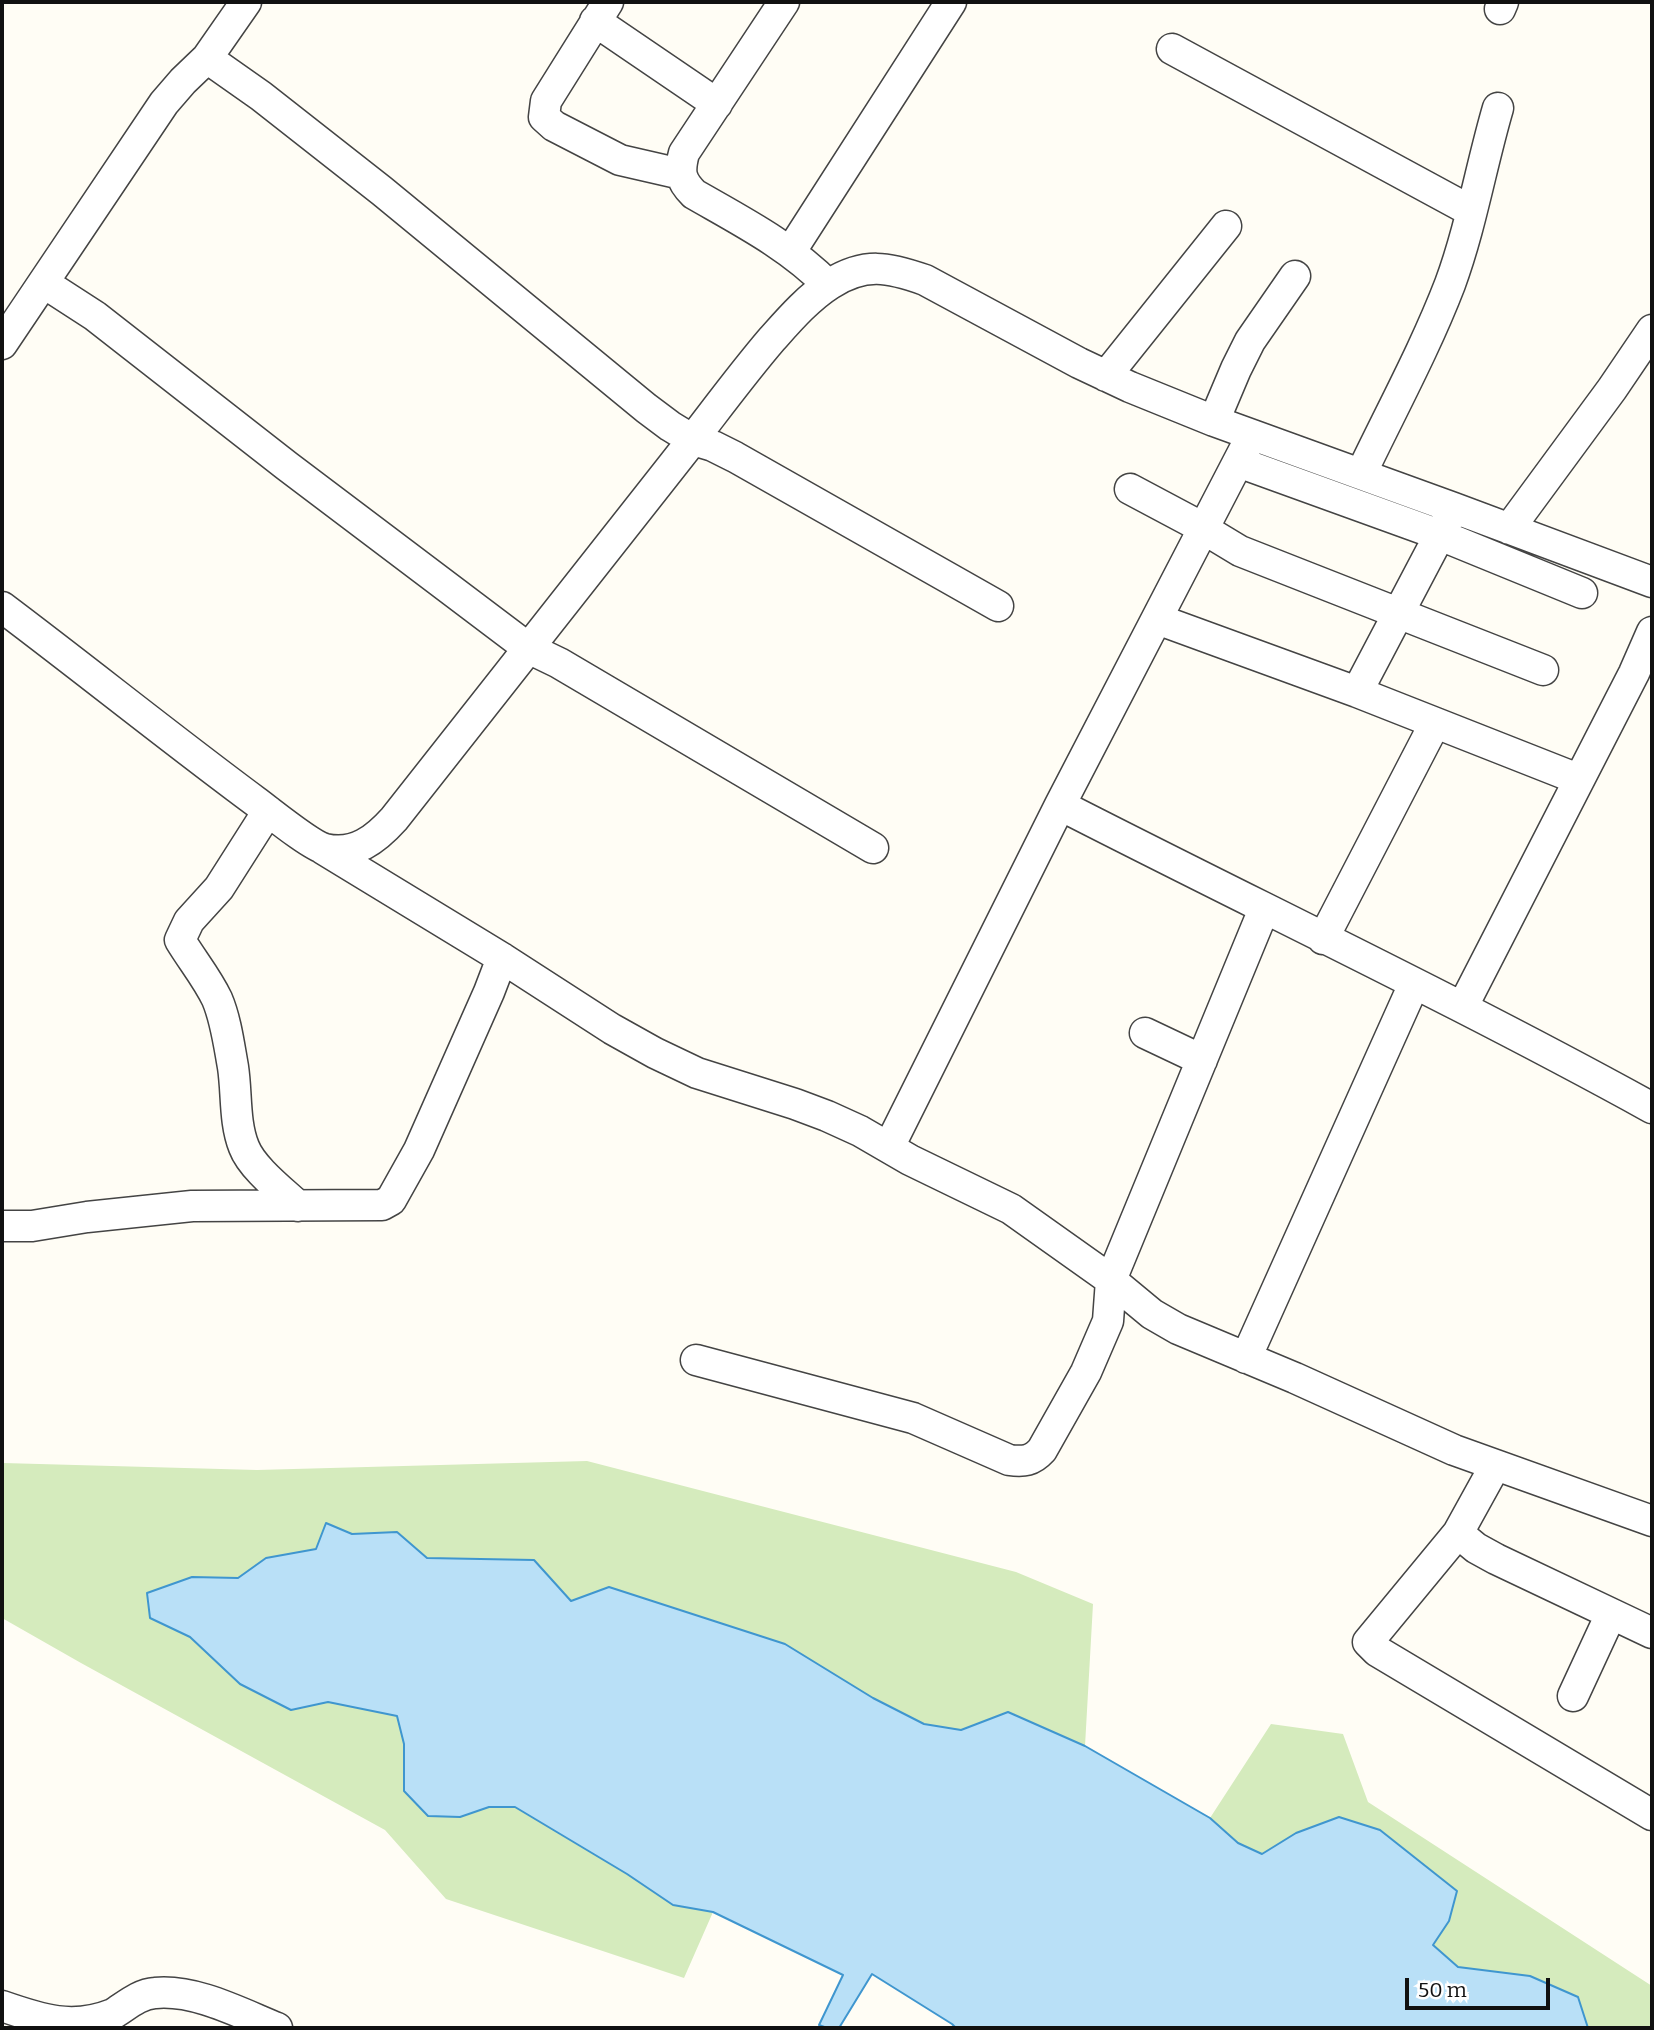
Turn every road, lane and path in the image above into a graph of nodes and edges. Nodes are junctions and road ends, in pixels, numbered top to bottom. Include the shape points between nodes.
1 (246, 2) edge
2 (784, 2) edge
3 (951, 2) edge
4 (602, 11) edge
5 (1172, 49) dead end
6 (207, 58) junction
7 (717, 104) junction
8 (1498, 108) dead end
9 (681, 174) junction
10 (1471, 211) junction
11 (1226, 226) dead end
12 (790, 251) junction
13 (1295, 276) dead end
14 (44, 282) junction
15 (828, 285) junction
16 (1652, 330) edge
17 (2, 344) edge
18 (1106, 376) junction
19 (1213, 421) junction
20 (1252, 435) junction
21 (693, 440) junction
22 (1238, 462) junction
23 (1361, 474) junction
24 (1130, 489) dead end
25 (1454, 508) junction
26 (1204, 529) junction
27 (1509, 529) junction
28 (1440, 535) junction
29 (1652, 582) edge
30 (1582, 593) dead end
31 (998, 606) dead end
32 (2, 607) edge
33 (1398, 613) junction
34 (1157, 620) junction
35 (1652, 632) edge
36 (528, 648) junction
37 (1543, 670) dead end
38 (1357, 692) junction
39 (1435, 723) junction
40 (1578, 779) junction
41 (1060, 805) junction
42 (268, 810) junction
43 (873, 848) dead end
44 (323, 849) junction
45 (1264, 909) junction
46 (1324, 939) junction
47 (502, 958) junction
48 (1414, 984) junction
49 (1463, 1006) junction
50 (1145, 1033) dead end
51 (1202, 1060) junction
52 (1652, 1108) edge
53 (889, 1147) junction
54 (258, 1168) junction
55 (221, 1206) junction
56 (298, 1206) junction
57 (2, 1226) edge
58 (1111, 1280) junction
59 (1246, 1358) junction
60 (696, 1360) dead end
61 (1495, 1466) junction
62 (1652, 1521) edge
63 (1458, 1533) junction
64 (1611, 1614) junction
65 (1652, 1633) edge
66 (1573, 1696) dead end
67 (1652, 1815) edge
68 (2, 2006) edge
69 (277, 2028) edge

1 - 6 street
2 - 7 street
3 - 12 street
4 - 7 street
4 - 9 street via 546,101 544,117 554,127 620,160
5 - 10 street
6 - 14 street via 164,103
6 - 21 street via 382,191 646,408
7 - 9 street via 684,153
8 - 10 street
9 - 12 street via 694,194
10 - 23 street via 1438,313
11 - 18 street
12 - 15 street
13 - 19 street via 1251,341
14 - 17 street
14 - 36 street via 103,322
15 - 18 street via 865,269 902,272
15 - 21 street via 749,365
16 - 27 street
18 - 19 street
19 - 20 street
20 - 22 street
20 - 23 street
21 - 31 street via 735,457
21 - 36 street
22 - 26 street
22 - 28 street
23 - 25 street
24 - 26 street
25 - 27 street
25 - 28 street
26 - 33 street via 1240,551
26 - 34 street
27 - 29 street
28 - 30 street
28 - 33 street
32 - 42 street
33 - 37 street
33 - 38 street
34 - 38 street
34 - 41 street
35 - 40 street
36 - 43 street
36 - 44 street via 384,830 355,849
38 - 39 street
39 - 40 street
39 - 46 street
40 - 49 street
41 - 45 street
41 - 53 street
42 - 44 street
42 - 54 street via 180,940 218,1001 244,1149
44 - 47 street
45 - 46 street
45 - 51 street
46 - 48 street
47 - 53 street via 655,1053 697,1073 827,1116
47 - 56 street via 419,1150 391,1200 369,1206
48 - 49 street
48 - 59 street
49 - 52 street
50 - 51 street
51 - 58 street
53 - 58 street via 1011,1209
54 - 55 street
54 - 56 street
55 - 56 street
55 - 57 street
58 - 59 street via 1169,1324
58 - 60 street via 1108,1321 1086,1372 1042,1450 1022,1462 913,1418
59 - 61 street
61 - 62 street
61 - 63 street
63 - 64 street via 1496,1559
63 - 67 street via 1368,1642
64 - 65 street
64 - 66 street
68 - 69 street via 57,2026 88,2027 152,1993 188,1994

